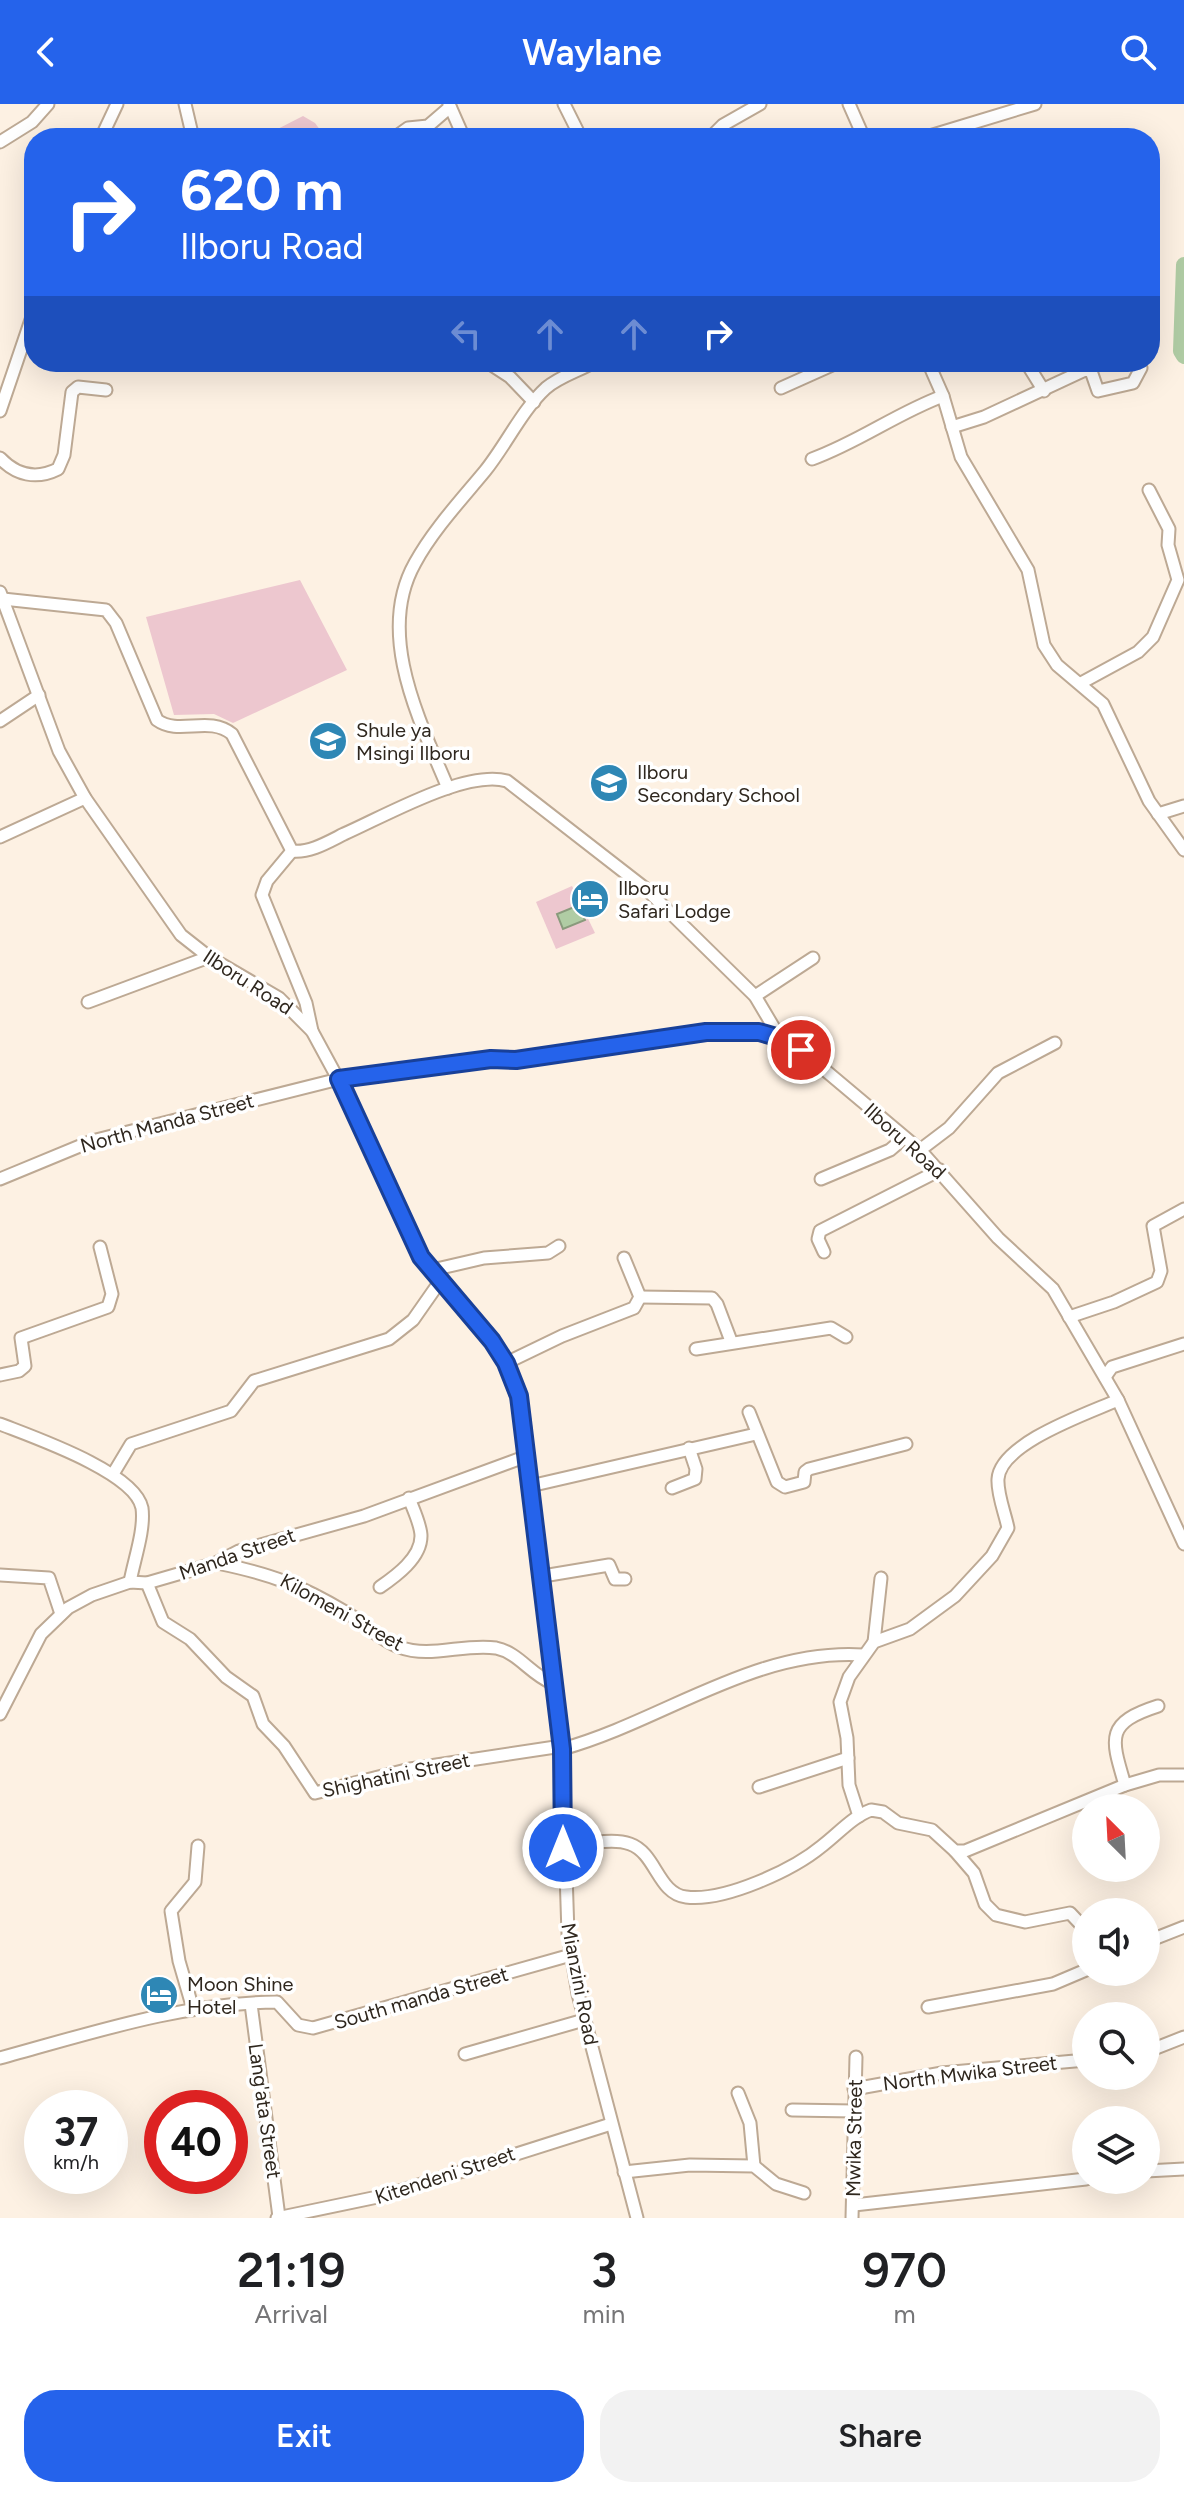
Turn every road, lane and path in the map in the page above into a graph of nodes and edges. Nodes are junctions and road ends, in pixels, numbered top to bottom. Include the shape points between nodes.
1 (48, 104) edge
2 (117, 104) edge
3 (185, 104) edge
4 (564, 104) edge
5 (760, 104) edge
6 (849, 104) edge
7 (1035, 104) edge
8 (449, 106) edge
9 (106, 128) edge
10 (191, 128) edge
11 (408, 128) edge
12 (459, 128) edge
13 (576, 128) edge
14 (720, 128) edge
15 (860, 128) edge
16 (956, 128) edge
17 (0, 142) edge
18 (24, 340) edge
19 (502, 372) edge
20 (575, 372) edge
21 (817, 372) edge
22 (932, 372) edge
23 (1032, 372) edge
24 (1082, 372) edge
25 (1089, 372) edge
26 (1139, 372) edge
27 (781, 388) dead end
28 (106, 390) dead end
29 (1044, 391) junction
30 (943, 396) junction
31 (534, 402) junction
32 (0, 411) edge
33 (952, 427) junction
34 (0, 458) edge
35 (812, 459) dead end
36 (1149, 490) dead end
37 (2, 596) edge
38 (1081, 683) junction
39 (39, 695) junction
40 (0, 721) edge
41 (448, 788) junction
42 (85, 798) junction
43 (1184, 806) edge
44 (1158, 814) junction
45 (0, 837) edge
46 (1184, 850) edge
47 (292, 851) junction
48 (209, 957) junction
49 (813, 958) dead end
50 (755, 996) junction
51 (88, 1002) dead end
52 (312, 1031) junction
53 (780, 1038) junction
54 (1055, 1043) dead end
55 (339, 1079) junction
56 (904, 1138) junction
57 (920, 1150) junction
58 (940, 1170) junction
59 (0, 1179) edge
60 (821, 1179) dead end
61 (1184, 1209) edge
62 (559, 1246) dead end
63 (100, 1247) dead end
64 (824, 1252) dead end
65 (624, 1258) dead end
66 (432, 1270) junction
67 (441, 1280) junction
68 (640, 1297) junction
69 (1069, 1317) junction
70 (846, 1337) dead end
71 (731, 1341) junction
72 (1184, 1344) edge
73 (696, 1349) dead end
74 (506, 1363) junction
75 (0, 1375) edge
76 (1105, 1377) junction
77 (1118, 1400) junction
78 (749, 1412) dead end
79 (0, 1424) edge
80 (756, 1434) junction
81 (906, 1444) dead end
82 (689, 1448) junction
83 (527, 1456) junction
84 (113, 1474) junction
85 (530, 1486) junction
86 (672, 1488) dead end
87 (409, 1498) junction
88 (1184, 1544) edge
89 (216, 1563) junction
90 (0, 1575) edge
91 (543, 1576) junction
92 (881, 1578) dead end
93 (625, 1579) dead end
94 (130, 1582) junction
95 (147, 1583) junction
96 (380, 1587) dead end
97 (61, 1614) junction
98 (874, 1642) junction
99 (863, 1655) junction
100 (552, 1683) junction
101 (1158, 1706) dead end
102 (0, 1714) edge
103 (562, 1747) junction
104 (848, 1758) junction
105 (1184, 1775) edge
106 (1125, 1785) junction
107 (759, 1787) dead end
108 (859, 1816) junction
109 (198, 1846) dead end
110 (563, 1848) junction
111 (955, 1851) junction
112 (1072, 1915) edge
113 (1184, 1927) edge
114 (1160, 1936) edge
115 (571, 1955) junction
116 (1072, 1976) edge
117 (251, 2004) junction
118 (928, 2007) dead end
119 (193, 2009) junction
120 (584, 2020) junction
121 (1184, 2037) edge
122 (1160, 2046) edge
123 (465, 2054) dead end
124 (856, 2057) dead end
125 (0, 2058) edge
126 (1072, 2061) edge
127 (854, 2089) junction
128 (738, 2093) dead end
129 (792, 2110) dead end
130 (854, 2111) junction
131 (611, 2124) junction
132 (754, 2166) junction
133 (1184, 2169) edge
134 (1160, 2170) edge
135 (624, 2172) junction
136 (1072, 2181) edge
137 (804, 2193) dead end
138 (853, 2212) edge
139 (278, 2218) edge
140 (637, 2218) edge

1 - 17 street via 32,122
2 - 9 street
3 - 10 street
4 - 13 street
5 - 14 street
6 - 15 street
7 - 16 street
8 - 11 street via 428,126
8 - 12 street
18 - 32 street
19 - 31 street
20 - 31 street
21 - 27 street
22 - 30 street
23 - 29 street
24 - 29 street
25 - 26 street via 1101,391 1133,383
28 - 34 street via 78,387 72,392 58,469 41,475 22,473
29 - 33 street
30 - 33 street
30 - 35 street
31 - 41 street via 421,552 400,602 399,636 411,692
33 - 38 street via 966,466 1028,570 1044,645 1057,665
36 - 38 street via 1169,529 1178,580 1153,637 1138,652
37 - 39 street, Ilboru Road
37 - 47 street via 106,610 157,720 174,726 218,725 232,734
38 - 44 street via 1113,719
39 - 40 street
39 - 42 street, Ilboru Road via 59,751
41 - 47 street via 316,847
41 - 50 street via 493,777 519,790 646,889
42 - 45 street
42 - 48 street, Ilboru Road via 181,935
43 - 44 street
44 - 46 street
47 - 52 street via 262,890 262,901 306,1003
48 - 51 street
48 - 52 street, Ilboru Road via 279,998
49 - 50 street
50 - 53 street
52 - 55 street, Ilboru Road
53 - 55 street, Ilboru Road via 706,1032
53 - 56 street, Ilboru Road
54 - 57 street via 998,1073 949,1128
55 - 59 street, North Manda Street via 92,1141
55 - 66 street, Mianzini Road via 409,1235
56 - 57 street, Ilboru Road
56 - 60 street via 890,1150
57 - 58 street, Ilboru Road
58 - 64 street via 820,1231
58 - 69 street, Ilboru Road via 998,1238 1053,1289
61 - 69 street via 1153,1226 1161,1271 1157,1282
62 - 66 street via 548,1253 484,1258
63 - 75 street via 112,1294 108,1307 21,1338 25,1366
65 - 68 street
66 - 67 street, Mianzini Road
67 - 74 street, Mianzini Road
67 - 84 street via 413,1320 389,1339 254,1381 231,1411 131,1444
68 - 71 street via 712,1298
68 - 74 street via 634,1308
69 - 76 street, Ilboru Road
70 - 71 street via 831,1328
71 - 73 street
72 - 76 street via 1112,1367
74 - 83 street, Mianzini Road via 522,1408
76 - 77 street, Ilboru Road
77 - 88 street, Ilboru Road
77 - 98 street via 1008,1455 998,1479 1008,1528 992,1556 927,1618
78 - 80 street
79 - 84 street
80 - 81 street via 777,1482 785,1487 804,1482 809,1469
80 - 82 street
82 - 85 street
82 - 86 street via 695,1479
83 - 85 street, Mianzini Road
83 - 87 street, Manda Street
84 - 94 street via 131,1487 142,1510
85 - 91 street, Mianzini Road
87 - 89 street, Manda Street via 239,1551
87 - 96 street via 421,1536 416,1552
89 - 95 street, Manda Street
89 - 100 street, Kilomeni Street via 296,1584 400,1648 500,1649
90 - 97 street via 49,1578
91 - 93 street via 609,1565 615,1579
91 - 100 street, Mianzini Road
92 - 98 street
94 - 95 street, Manda Street
94 - 97 street, Manda Street via 92,1595
95 - 103 street, Shighatini Street via 163,1622 190,1639 226,1677 253,1696 263,1724 315,1793 410,1769
97 - 102 street, Manda Street via 41,1634
98 - 99 street
99 - 103 street via 813,1656 771,1666
99 - 104 street via 840,1702
100 - 103 street, Mianzini Road
101 - 106 street via 1129,1718 1115,1734 1113,1746
103 - 110 street, Mianzini Road
104 - 107 street
104 - 108 street via 849,1785
105 - 106 street via 1159,1775
106 - 111 street via 979,1846
108 - 110 street via 797,1863 696,1898 669,1890 630,1844
108 - 111 street via 877,1810 898,1823 932,1830
109 - 119 street via 195,1882 171,1911
110 - 115 street, Mianzini Road
111 - 112 street via 974,1873 985,1904 996,1915 1025,1922
113 - 114 street
115 - 117 street, South manda Street via 313,2028 298,2025 281,2003
115 - 120 street, Mianzini Road
116 - 118 street
117 - 119 street, South manda Street
117 - 139 street, Lang'ata Street
119 - 125 street, South manda Street via 121,2022
120 - 123 street
120 - 131 street, Mianzini Road
121 - 122 street
124 - 127 street, Mwika Street
126 - 127 street, North Mwika Street via 942,2073
127 - 130 street, Mwika Street
128 - 132 street via 750,2123
129 - 130 street
130 - 138 street, Mwika Street
131 - 135 street, Mianzini Road
131 - 139 street, Kitendeni Street via 387,2195
132 - 135 street
132 - 137 street via 776,2184
133 - 134 street
135 - 140 street, Mianzini Road
136 - 138 street

